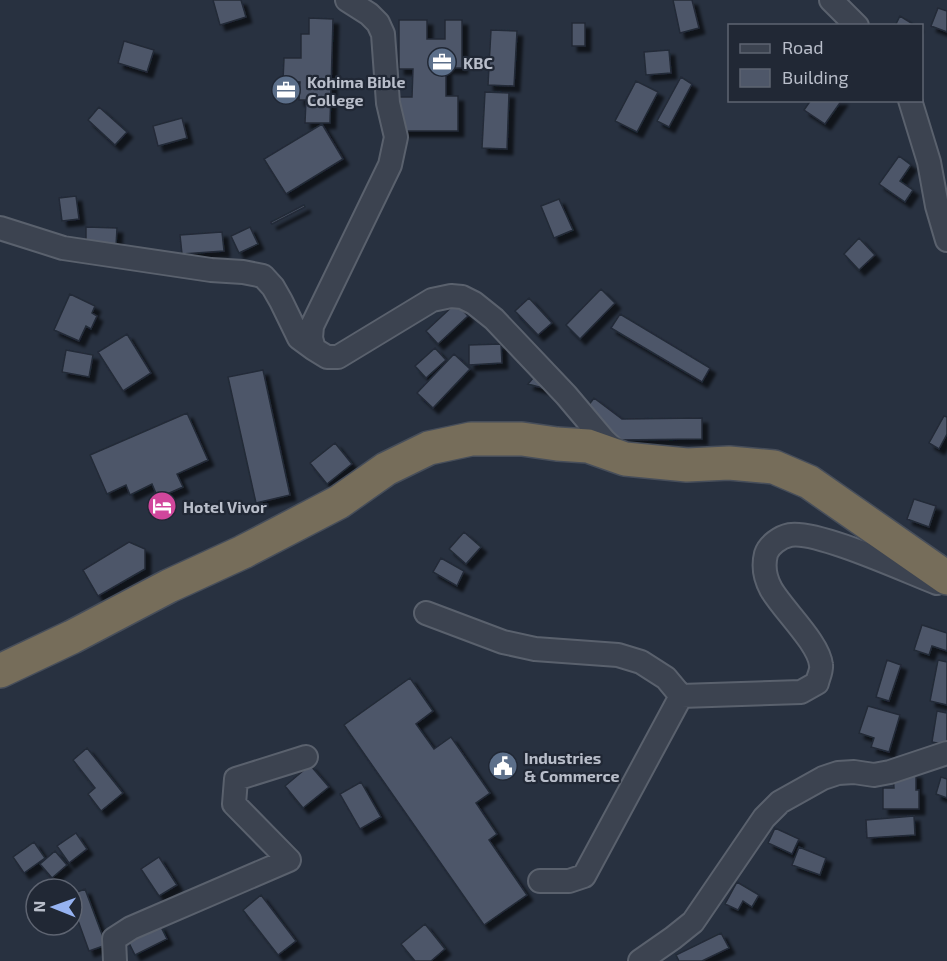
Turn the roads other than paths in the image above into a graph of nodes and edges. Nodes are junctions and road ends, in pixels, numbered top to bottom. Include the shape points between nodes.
1 (347, 0) edge
2 (831, 0) edge
3 (855, 24) edge
4 (911, 102) edge
5 (0, 228) edge
6 (947, 240) edge
7 (314, 349) junction
8 (625, 459) junction
9 (947, 578) edge
10 (947, 587) edge
11 (426, 613) dead end
12 (0, 671) edge
13 (681, 696) junction
14 (947, 753) edge
15 (306, 757) dead end
16 (540, 880) dead end
17 (115, 961) edge
18 (640, 961) edge

1 - 7 street via 369,14 383,34 388,103 396,137 390,165 312,327
2 - 3 street
4 - 6 street
5 - 7 street via 63,248 263,276 273,286 299,338
7 - 8 street via 327,357 338,357 432,300 462,297 494,319
8 - 9 highway via 774,467 809,482
8 - 12 highway via 588,446 522,439 471,439 429,448 243,552
10 - 13 street via 825,540 791,535 768,548 763,566 770,588 812,643 822,665 817,683 801,692
11 - 13 street via 503,642 534,649 618,655 666,678
13 - 16 street via 584,876 569,881
14 - 18 street via 874,775 838,773 780,802 693,922
15 - 17 street via 236,779 234,804 289,860 131,928 114,939

